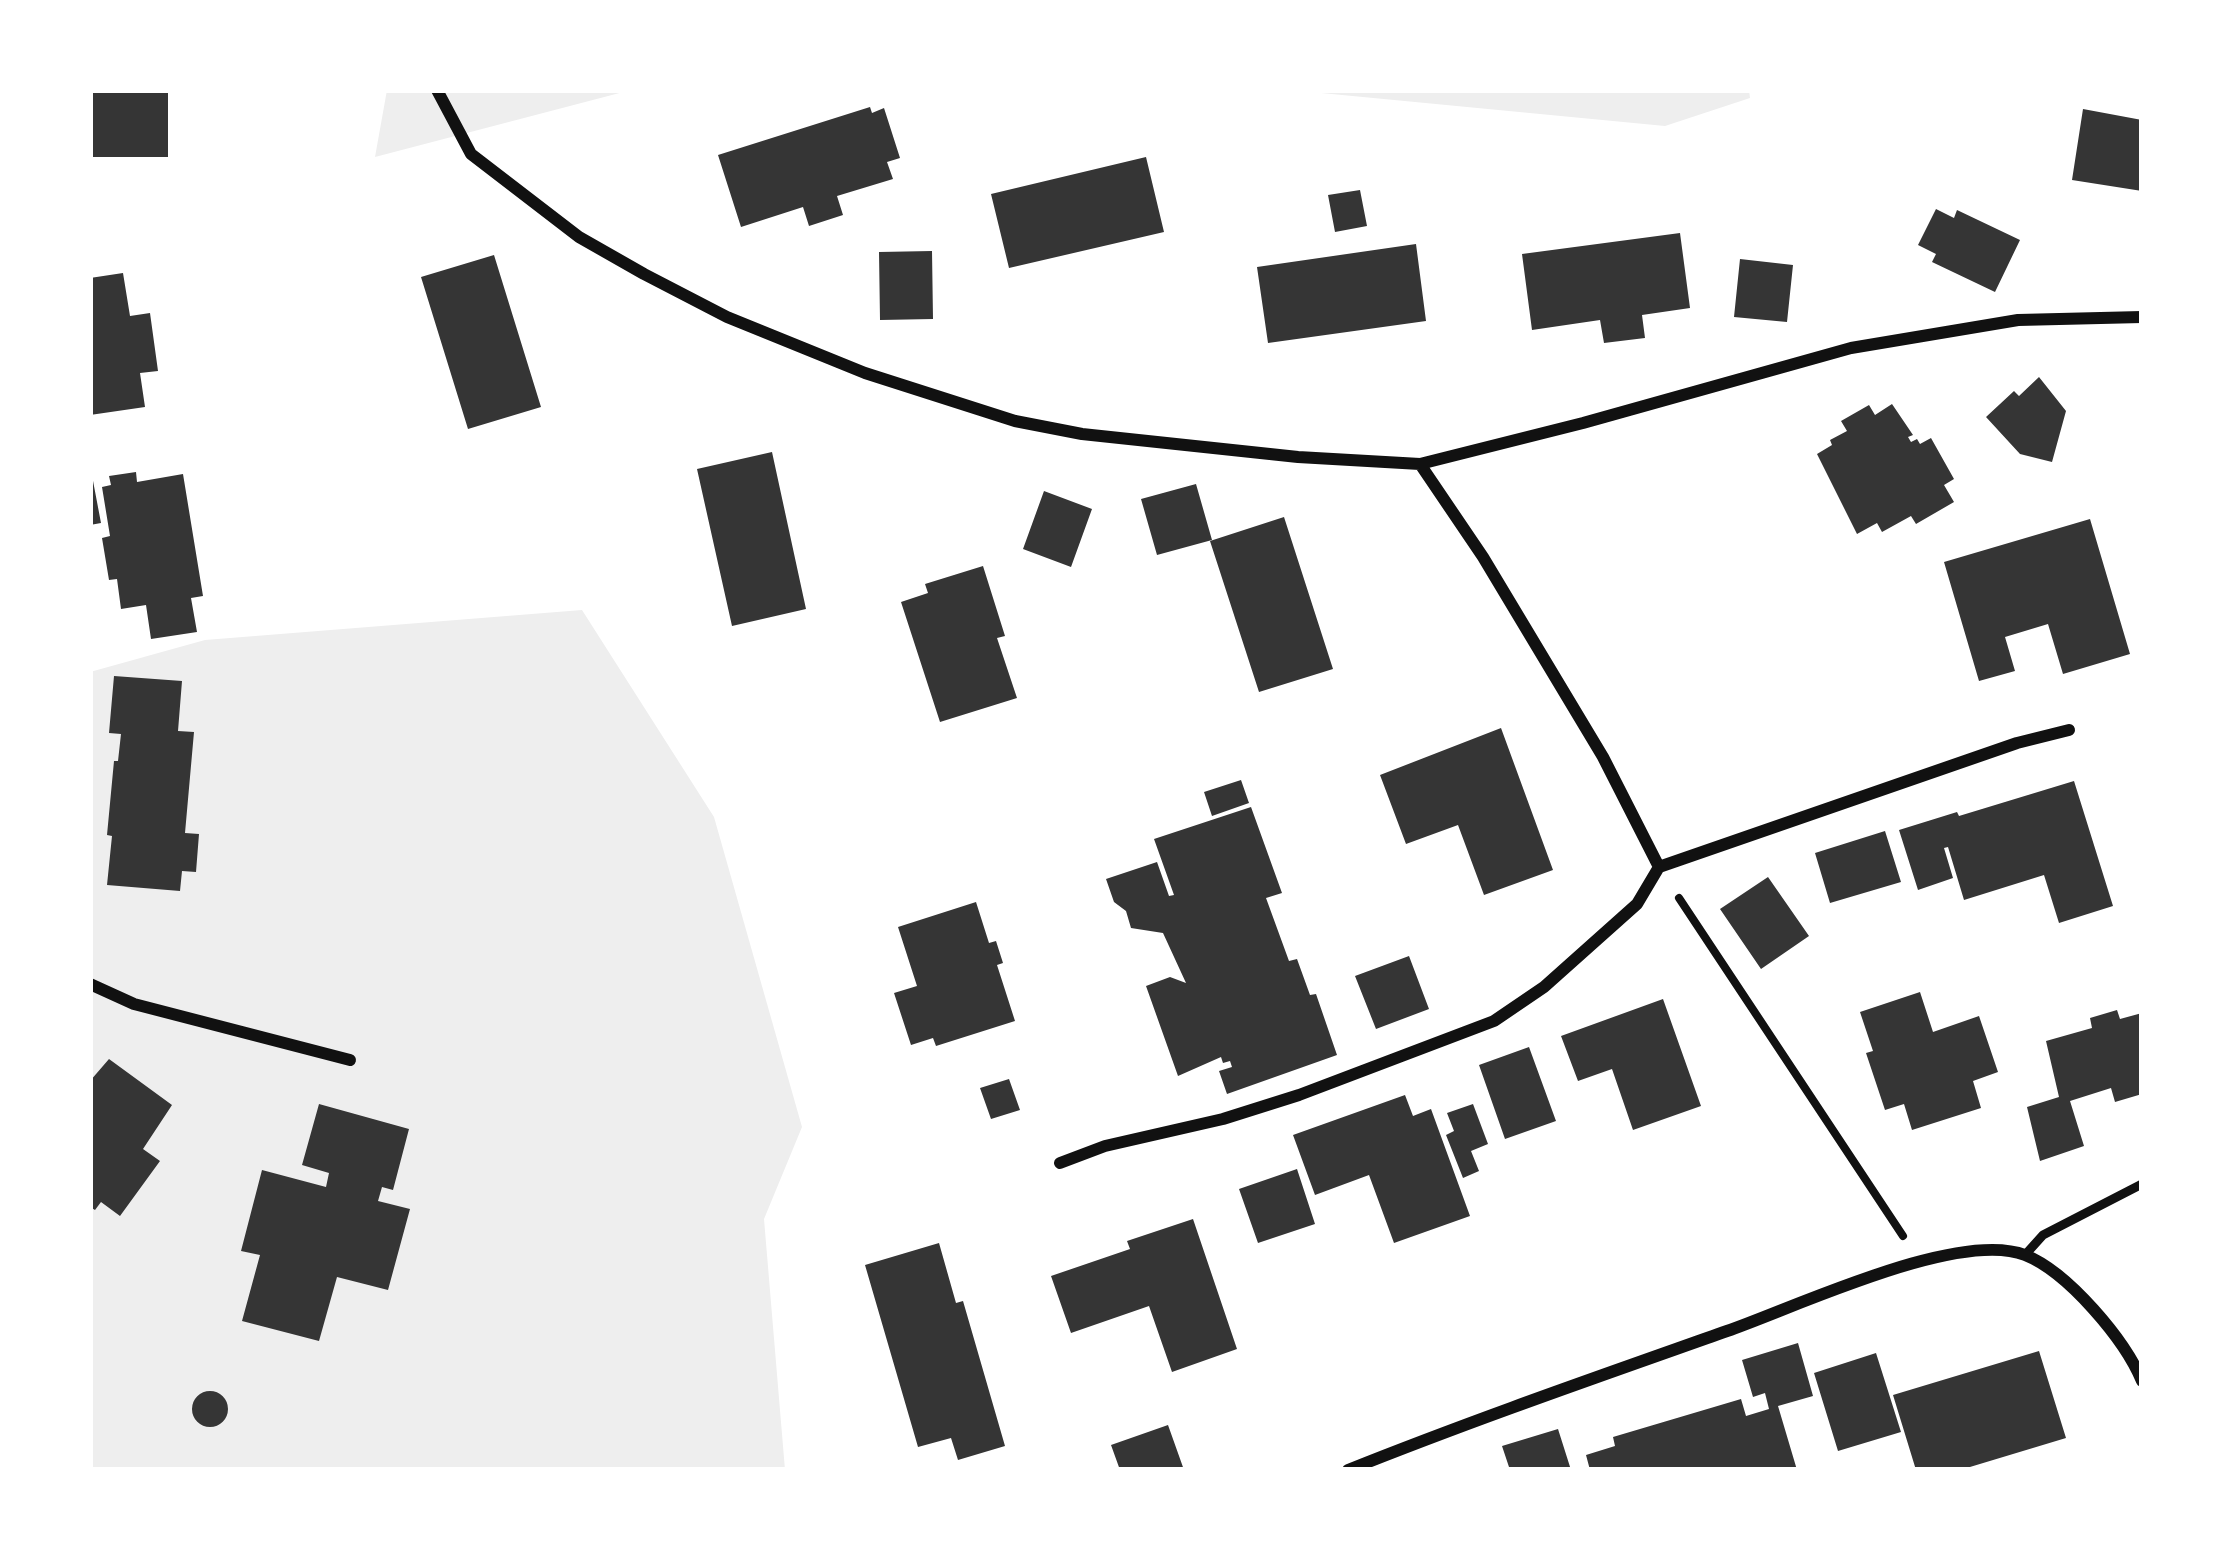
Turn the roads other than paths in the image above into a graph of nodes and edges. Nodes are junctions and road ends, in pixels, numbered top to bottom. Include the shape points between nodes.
1 (437, 90) edge
2 (2142, 317) edge
3 (1420, 464) junction
4 (2069, 730) dead end
5 (1659, 866) junction
6 (90, 985) edge
7 (350, 1060) dead end
8 (1060, 1163) dead end
9 (2142, 1184) edge
10 (2025, 1255) junction
11 (2142, 1381) edge
12 (1348, 1470) edge

1 - 3 street via 472,154 579,238 727,317 865,373 1082,434
2 - 3 street via 2018,320 1851,348
3 - 5 street via 1603,757
4 - 5 street
5 - 8 street via 1637,904 1494,1021 1299,1096
6 - 7 street via 134,1004
9 - 10 lane via 2043,1234
10 - 11 street via 2109,1326
10 - 12 street via 1985,1250 1871,1274

